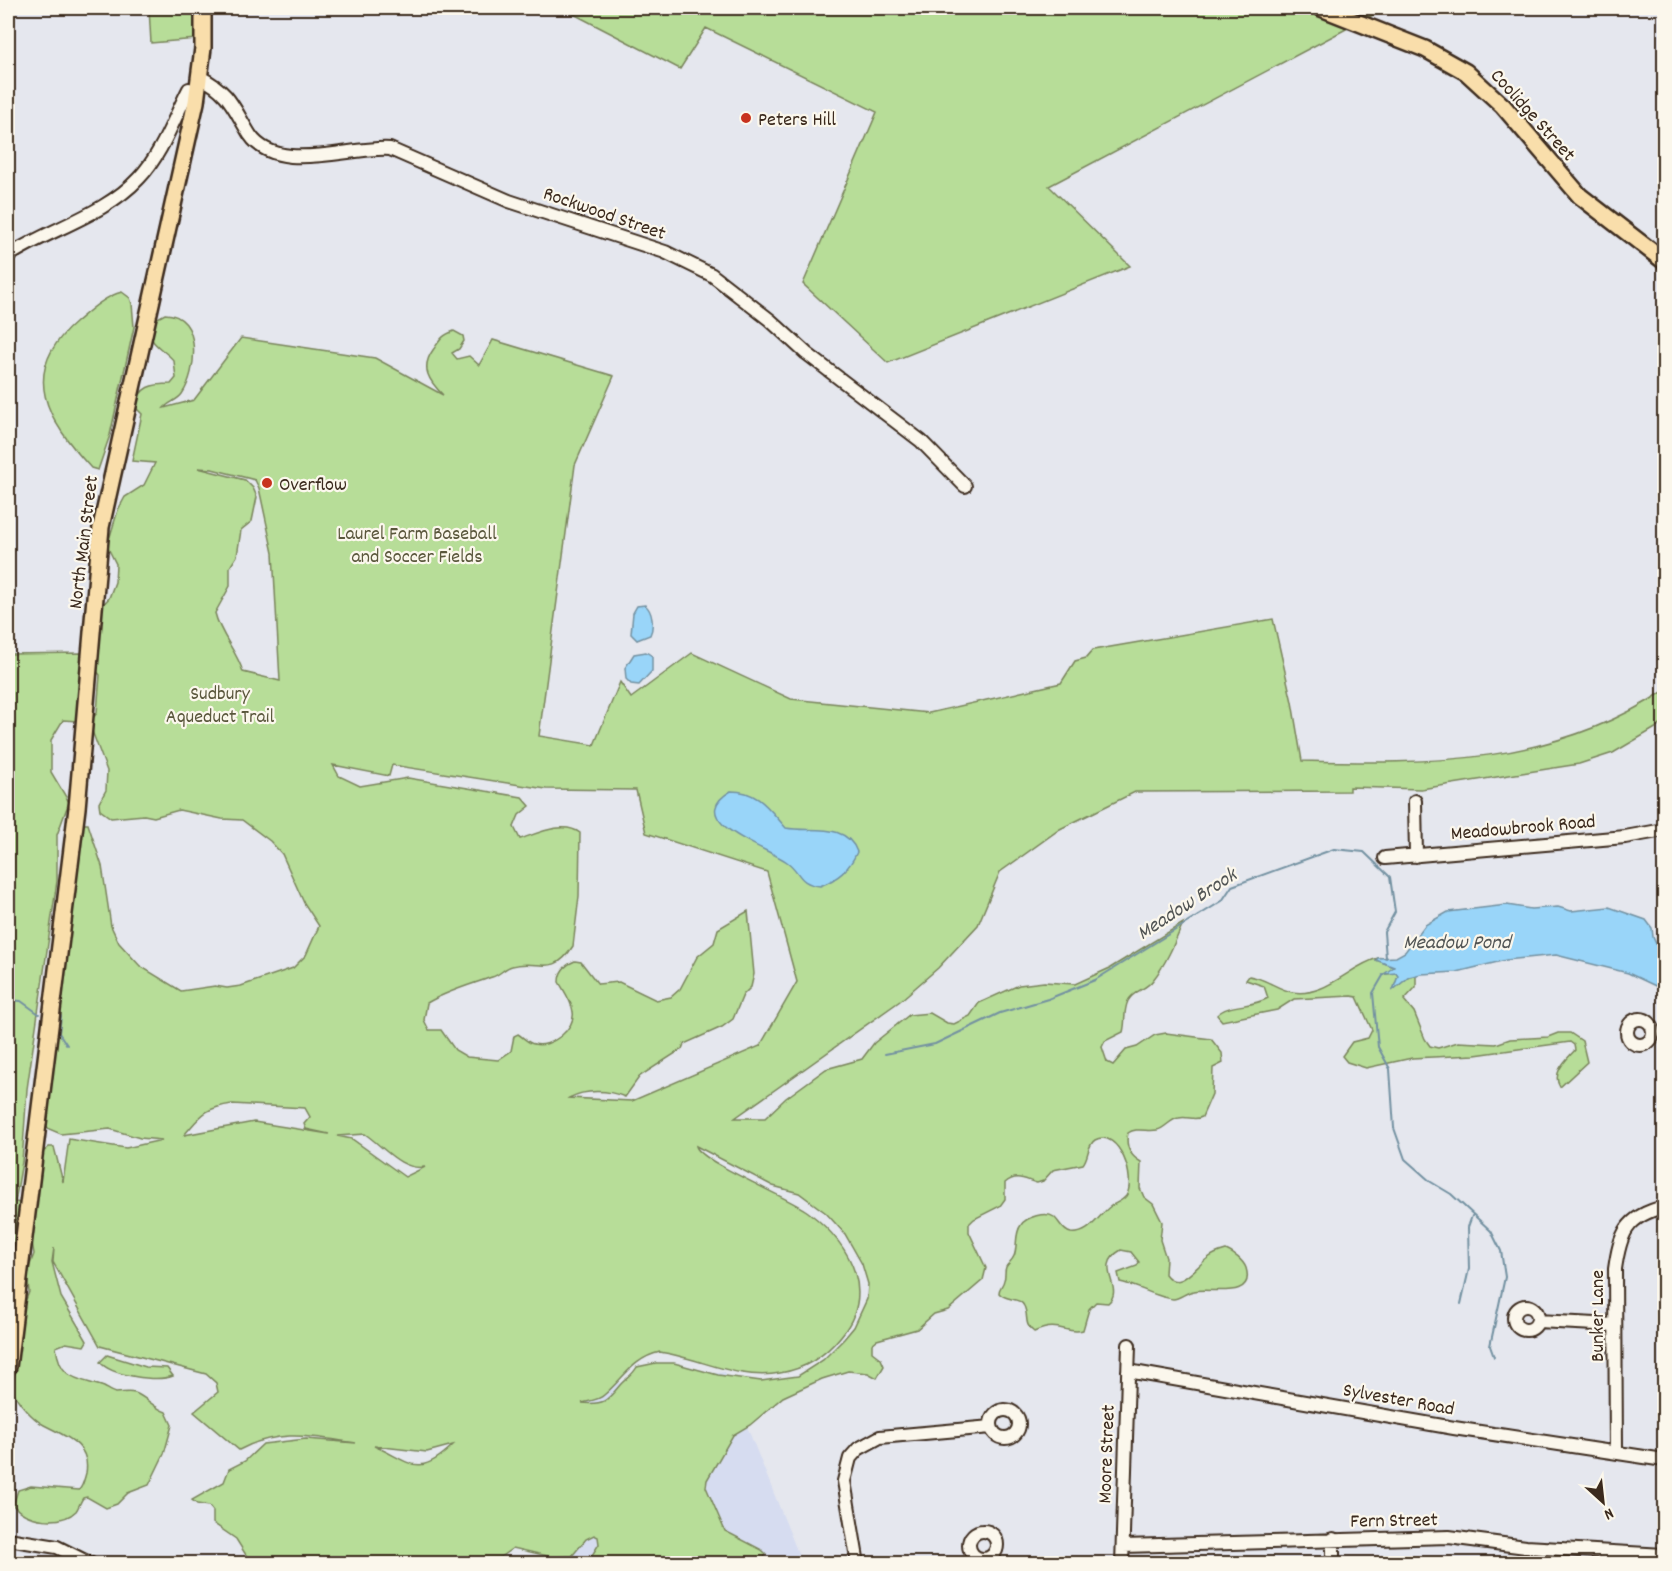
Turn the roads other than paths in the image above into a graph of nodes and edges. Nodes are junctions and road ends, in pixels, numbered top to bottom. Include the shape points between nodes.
1 (203, 8) edge
2 (1321, 8) edge
3 (200, 77) junction
4 (189, 89) dead end
5 (170, 126) junction
6 (190, 130) junction
7 (8, 255) edge
8 (1665, 261) edge
9 (965, 486) dead end
10 (1414, 801) dead end
11 (1665, 830) edge
12 (1416, 856) junction
13 (1385, 858) dead end
14 (1665, 1207) edge
15 (1538, 1321) dead end
16 (1615, 1325) junction
17 (1129, 1346) dead end
18 (8, 1367) edge
19 (1128, 1371) junction
20 (991, 1426) dead end
21 (1616, 1452) junction
22 (1665, 1460) edge
23 (8, 1539) edge
24 (1333, 1539) junction
25 (1122, 1546) junction
26 (1665, 1555) edge
27 (91, 1563) edge
28 (858, 1563) edge
29 (1122, 1563) edge
30 (1333, 1563) edge

1 - 3 main road, North Main Street
2 - 8 main road, Coolidge Street via 1425,49 1466,72 1494,96 1587,203
3 - 6 main road, North Main Street
3 - 9 street, Rockwood Street via 231,100 250,135 265,151 297,157 390,148 509,201 664,252 712,275 921,441
4 - 5 street
5 - 6 street
5 - 7 street via 149,166 125,191
6 - 18 main road, North Main Street via 101,527 83,750
10 - 12 street
11 - 12 street, Meadowbrook Road
12 - 13 street, Meadowbrook Road
14 - 16 street, Bunker Lane via 1628,1225 1619,1244
15 - 16 street
16 - 21 street, Bunker Lane
17 - 19 street, Moore Street
19 - 21 street, Sylvester Road
19 - 25 street, Moore Street
20 - 28 street via 880,1437 858,1449 848,1464 844,1481
21 - 22 street, Sylvester Road
23 - 27 street via 57,1547
24 - 25 street, Fern Street
24 - 26 street, Fern Street via 1449,1537 1518,1547
24 - 30 street
25 - 29 street, Moore Street

